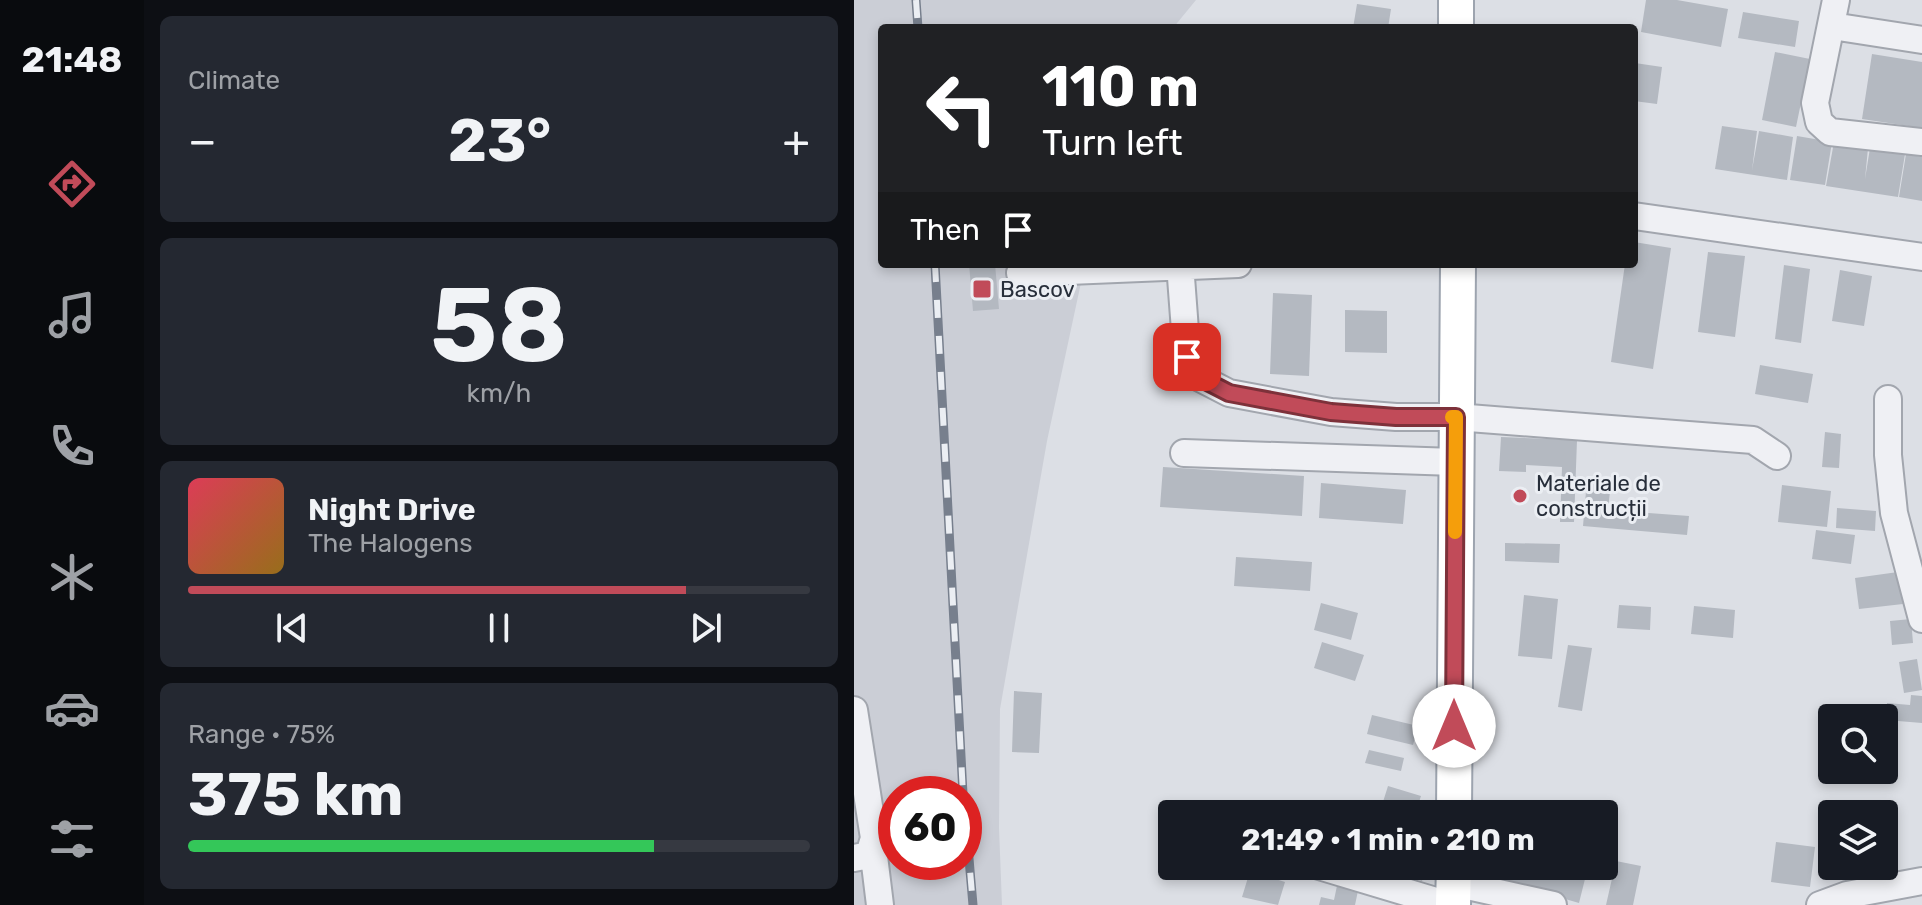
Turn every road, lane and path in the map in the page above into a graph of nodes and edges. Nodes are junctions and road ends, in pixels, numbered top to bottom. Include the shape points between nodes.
1 (1456, 0) edge
2 (1834, 13) edge
3 (1456, 24) edge
4 (1922, 40) edge
5 (1922, 142) edge
6 (1638, 217) edge
7 (1922, 257) edge
8 (1134, 268) edge
9 (1180, 268) edge
10 (1458, 268) edge
11 (1020, 273) dead end
12 (1888, 399) dead end
13 (1456, 417) junction
14 (1184, 453) dead end
15 (1777, 456) dead end
16 (1455, 462) junction
17 (1922, 619) edge
18 (854, 710) edge
19 (1454, 800) edge
20 (863, 853) edge
21 (1397, 880) edge
22 (1922, 881) edge
23 (1452, 890) edge
24 (880, 905) edge
25 (1553, 905) edge
26 (1820, 905) edge

1 - 3 main road
2 - 4 street
2 - 5 street via 1815,103 1819,122 1830,132
6 - 7 street
8 - 11 street
9 - 13 street via 1187,357 1198,377 1210,385 1331,412
10 - 13 main road
12 - 17 street via 1894,513
13 - 15 street via 1753,440
13 - 16 main road
14 - 16 street
16 - 19 main road
18 - 20 street
20 - 24 street
21 - 23 street
22 - 26 street
23 - 25 street

